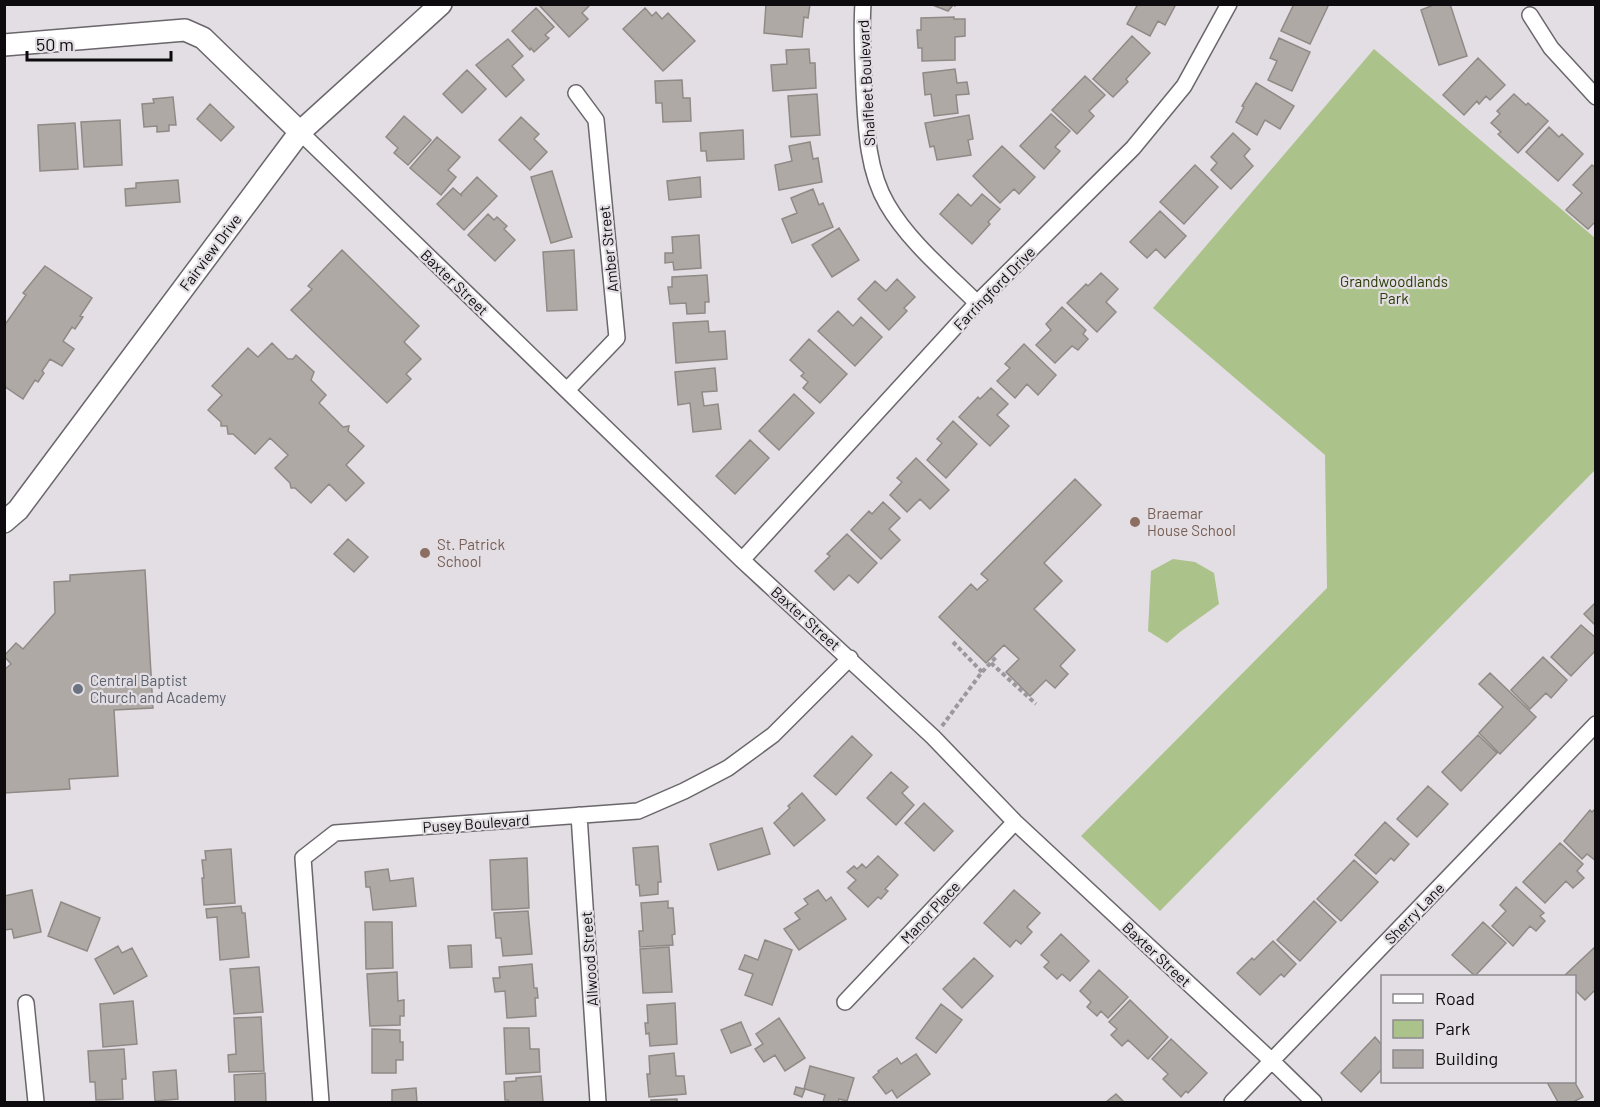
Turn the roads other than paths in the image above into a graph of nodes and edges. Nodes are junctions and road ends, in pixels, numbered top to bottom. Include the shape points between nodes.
1 (441, 4) edge
2 (863, 4) edge
3 (1229, 4) edge
4 (1530, 15) dead end
5 (4, 45) edge
6 (576, 93) dead end
7 (1596, 97) edge
8 (300, 132) junction
9 (978, 303) junction
10 (567, 390) junction
11 (4, 522) edge
12 (742, 560) junction
13 (850, 658) junction
14 (1596, 724) edge
15 (579, 815) junction
16 (1015, 822) junction
17 (845, 1002) dead end
18 (26, 1003) dead end
19 (1272, 1061) junction
20 (36, 1102) edge
21 (321, 1102) edge
22 (598, 1102) edge
23 (1232, 1102) edge
24 (1314, 1102) edge

1 - 8 main road, Fairview Drive
2 - 9 street, Shalfleet Boulevard via 867,136 873,170 886,203 905,231
3 - 9 street, Farringford Drive via 1184,87 1133,148
4 - 7 street via 1551,48
5 - 8 main road via 185,30 203,38
6 - 10 street, Amber Street via 596,120 617,338
8 - 10 street, Baxter Street
8 - 11 main road, Fairview Drive via 18,510
9 - 12 street, Farringford Drive
10 - 12 street, Baxter Street
12 - 13 street, Baxter Street
13 - 15 street, Pusey Boulevard via 773,735 728,768 638,811
13 - 16 street, Baxter Street
14 - 19 street, Sherry Lane
15 - 21 street, Pusey Boulevard via 335,833 303,858
15 - 22 street, Allwood Street
16 - 17 street, Manor Place
16 - 19 street, Baxter Street
18 - 20 street
19 - 23 street, Sherry Lane
19 - 24 street, Baxter Street

